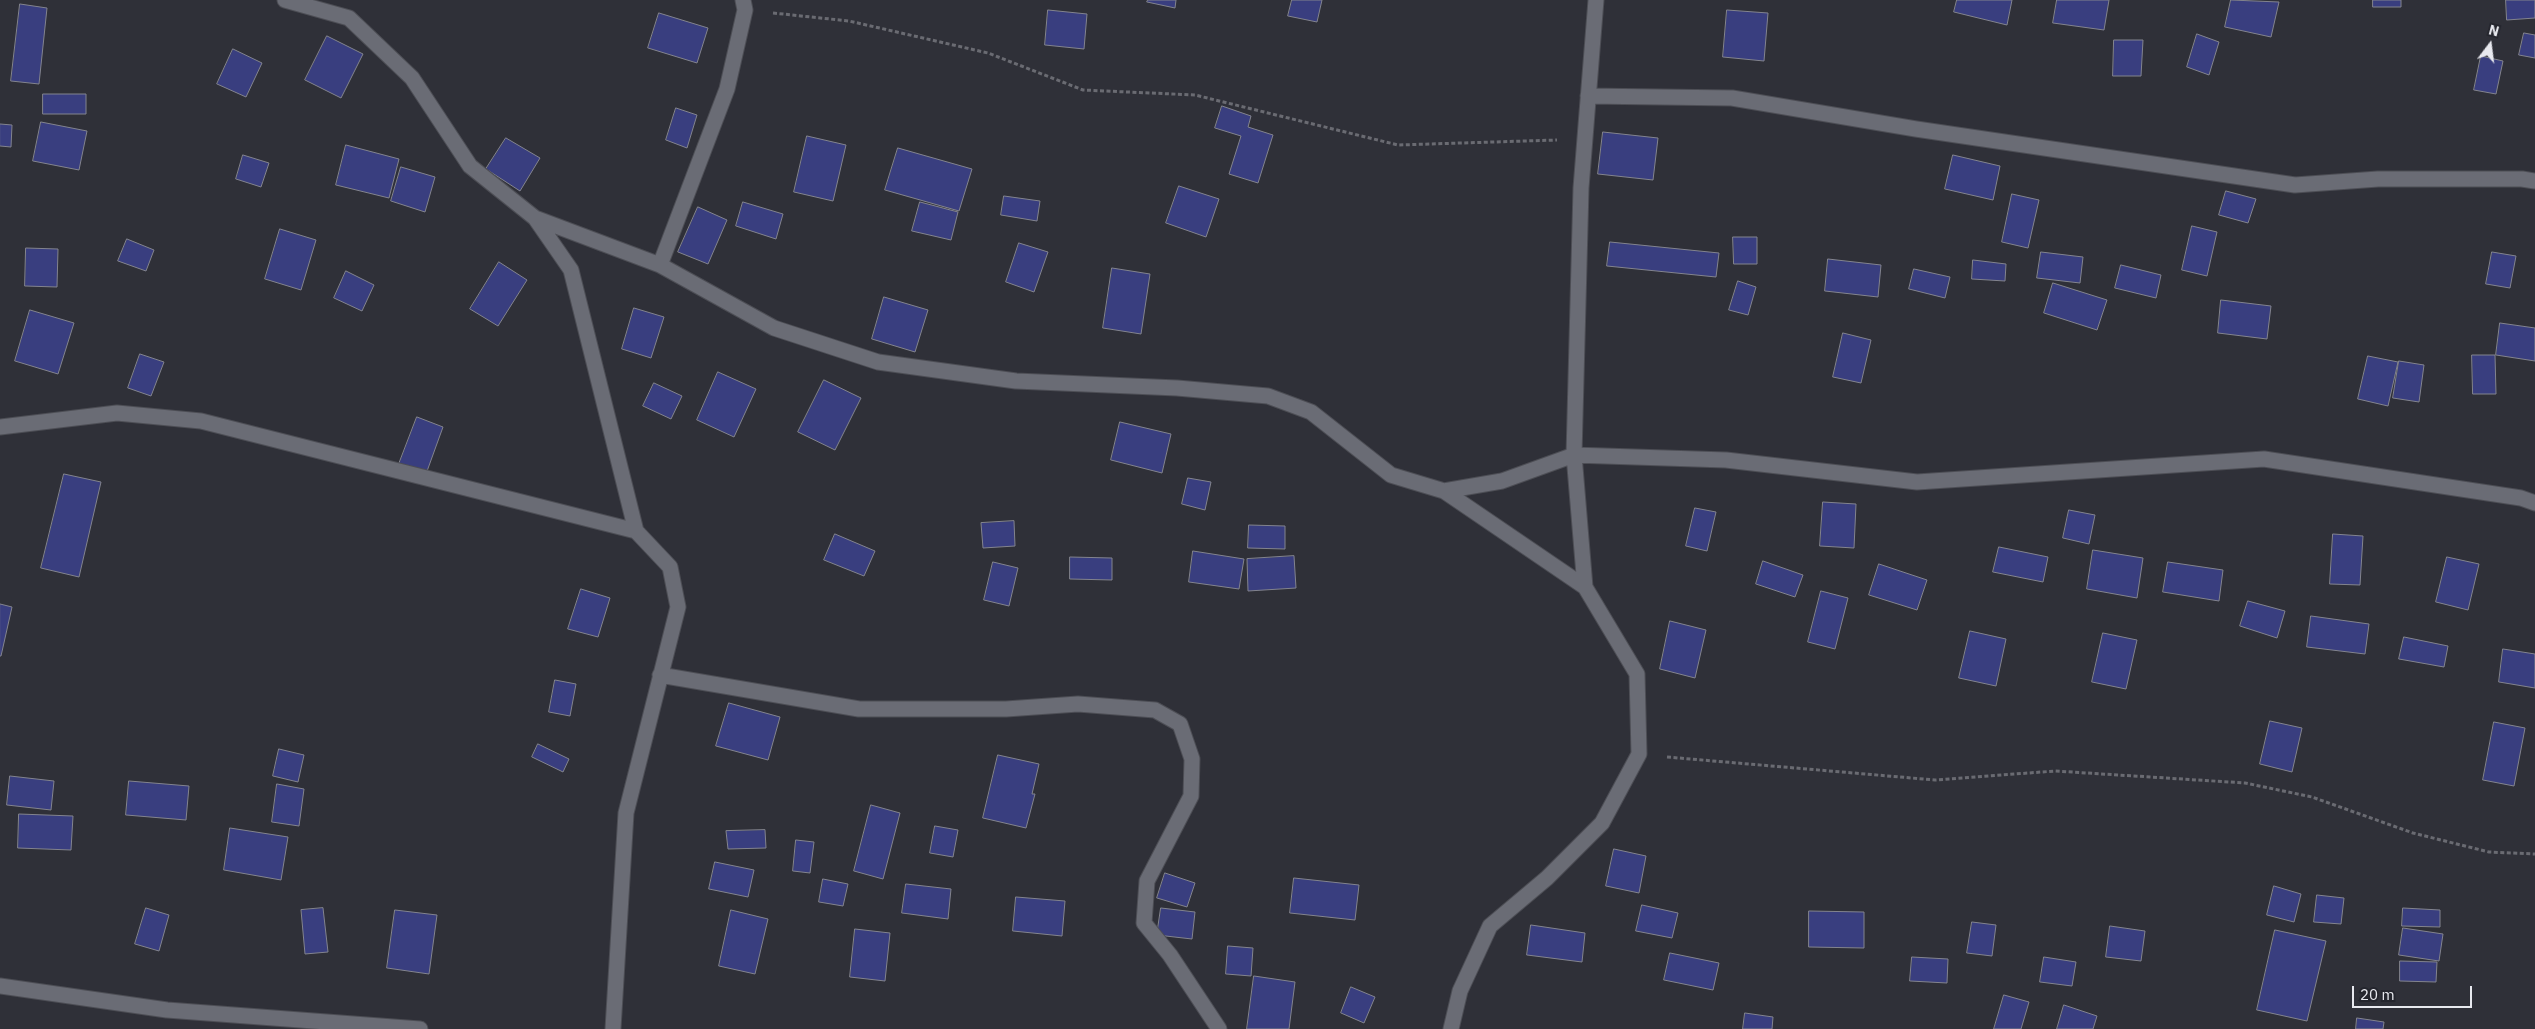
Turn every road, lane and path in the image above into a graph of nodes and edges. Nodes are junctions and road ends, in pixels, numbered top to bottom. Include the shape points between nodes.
1 (285, 0) edge
2 (1596, 0) edge
3 (744, 5) edge
4 (1588, 96) junction
5 (1585, 138) junction
6 (2535, 181) edge
7 (535, 218) junction
8 (660, 265) junction
9 (0, 427) edge
10 (1574, 455) junction
11 (1444, 491) junction
12 (2535, 503) edge
13 (636, 531) junction
14 (1585, 587) junction
15 (660, 674) junction
16 (1640, 754) junction
17 (2535, 854) edge
18 (0, 986) edge
19 (420, 1029) edge
20 (613, 1029) edge
21 (1219, 1029) edge
22 (1451, 1029) edge

1 - 7 street via 349,18 412,78 470,166
2 - 4 street
3 - 5 path via 848,21 988,53 1083,90 1195,94 1398,145
3 - 8 street via 726,89
4 - 5 street
4 - 6 street via 1732,98 1916,129 2295,185 2378,179
5 - 10 street
7 - 8 street
7 - 13 street via 571,270
8 - 11 street via 774,328 878,362 1016,381 1176,388 1268,396 1311,412 1391,475
9 - 13 street via 117,413 201,421
10 - 11 street via 1502,482
10 - 12 street via 1726,460 1916,482 2264,459 2521,498
10 - 14 street
11 - 14 street
13 - 15 street via 670,567 678,607
14 - 16 street via 1637,674
15 - 20 street via 626,812
15 - 21 street via 859,709 1006,709 1078,704 1156,710 1180,724 1192,759 1191,796 1147,881 1144,923 1170,955
16 - 17 path via 1936,780 2055,771 2245,783 2312,797 2413,833 2490,852
16 - 22 street via 1602,823 1547,878 1490,926 1460,991
18 - 19 street via 167,1010

